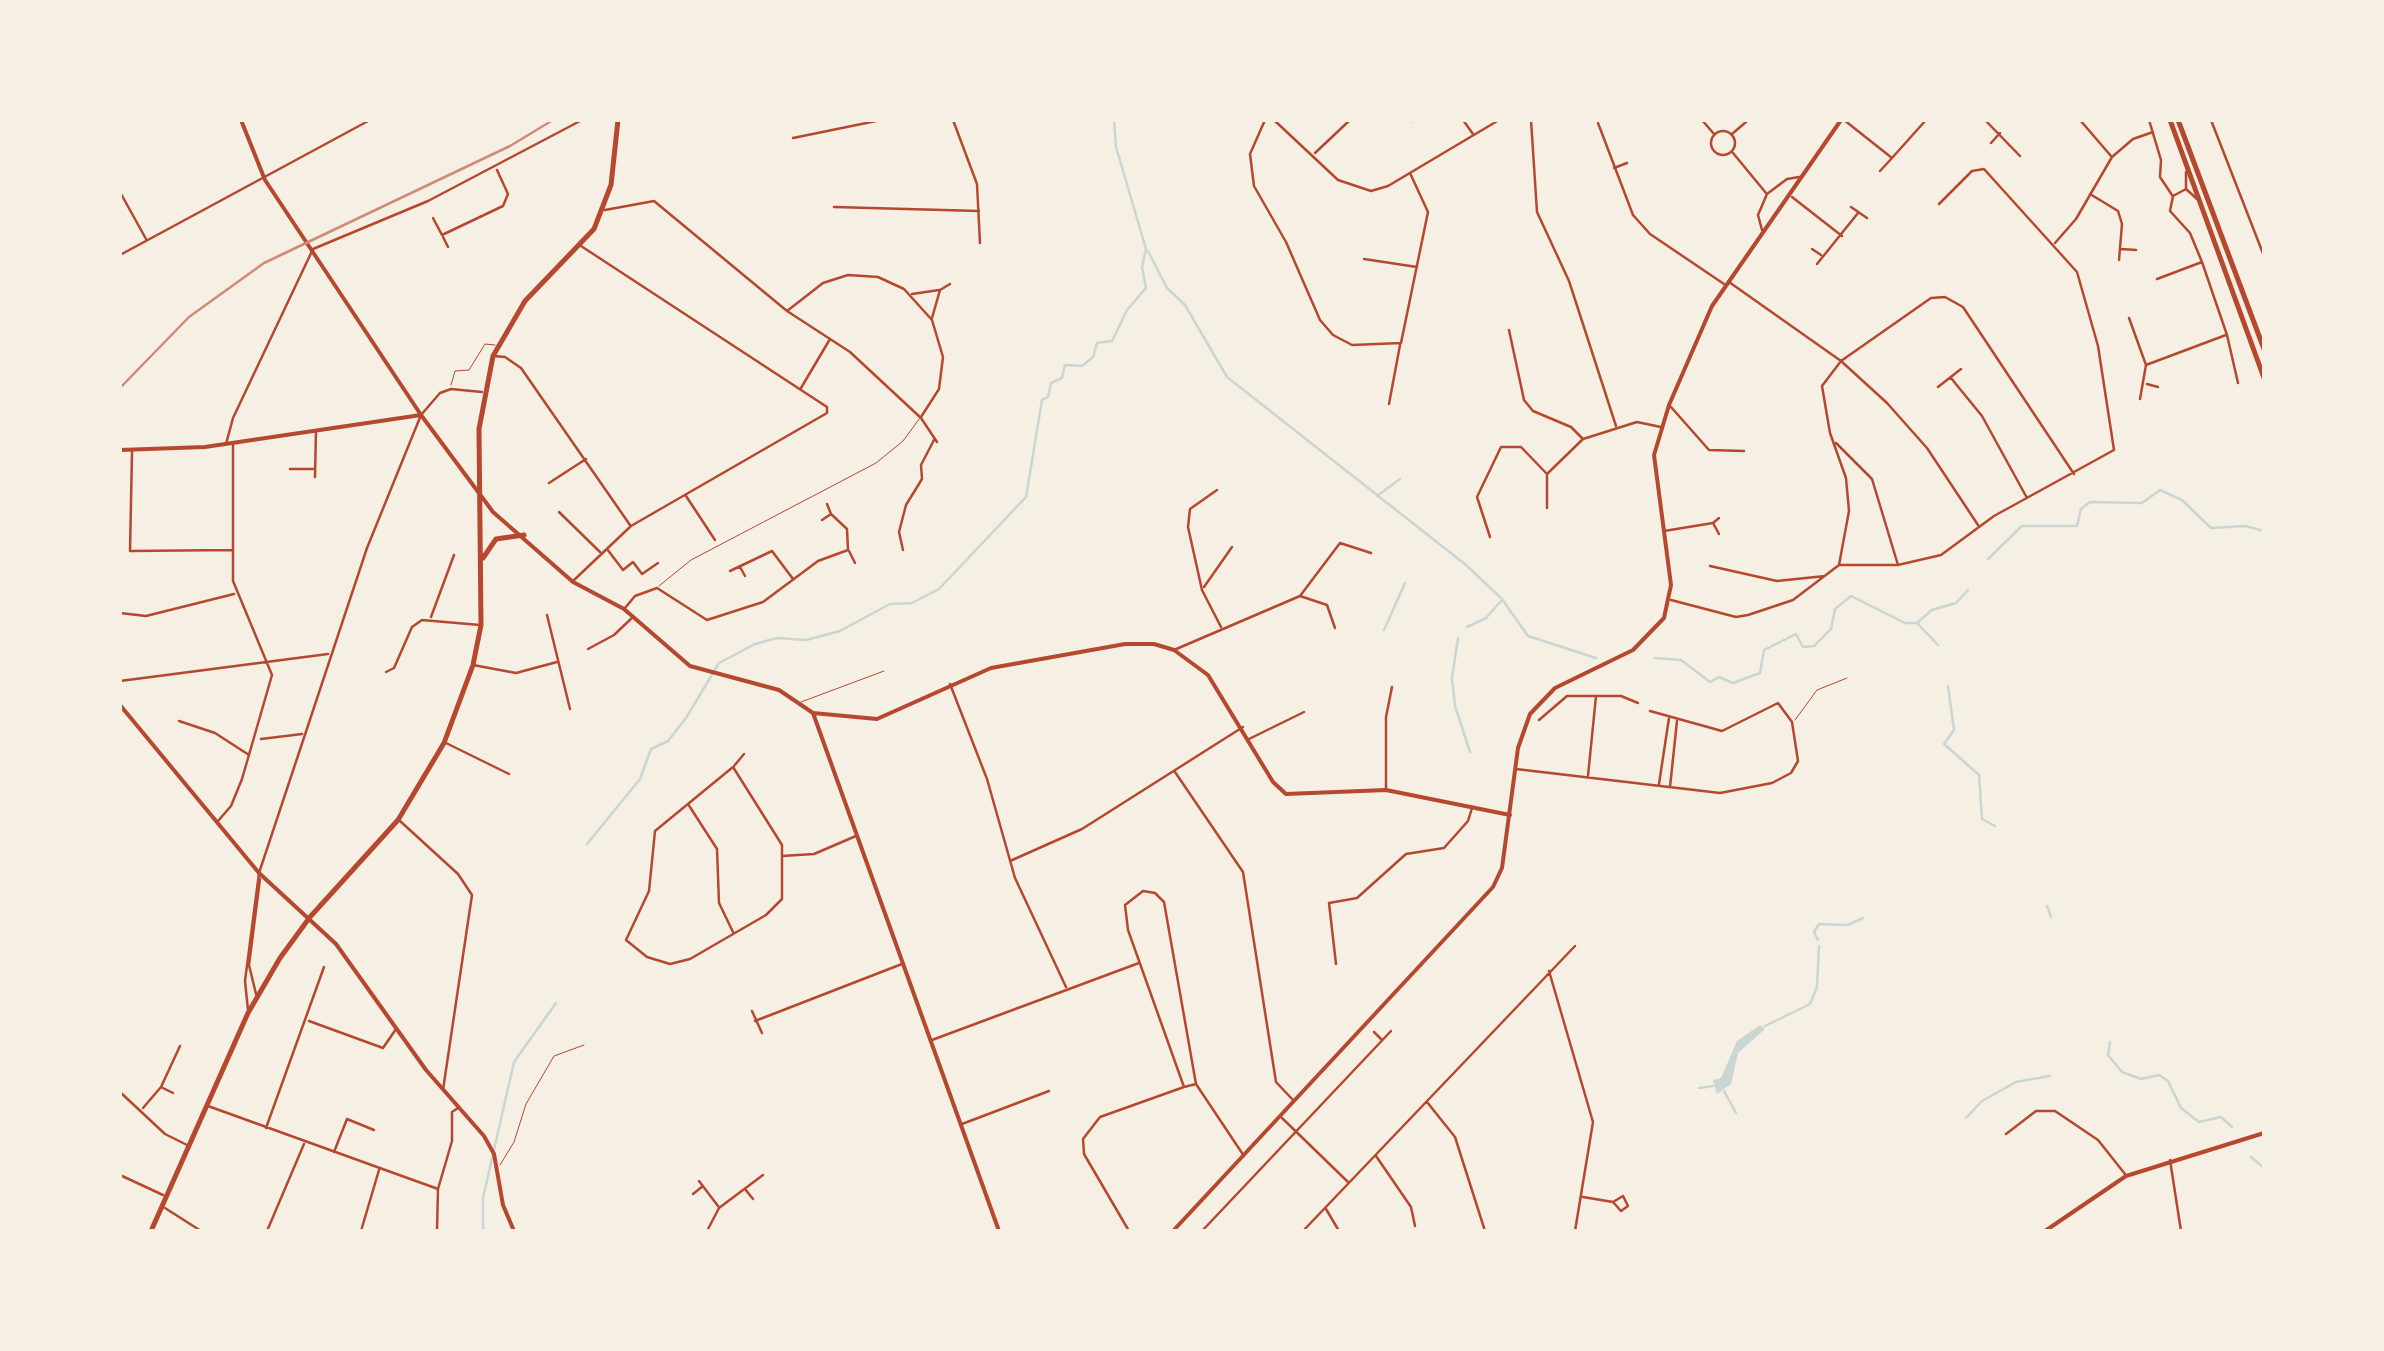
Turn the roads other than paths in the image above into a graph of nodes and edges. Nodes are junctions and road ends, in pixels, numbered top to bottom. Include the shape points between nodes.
1 (240, 120) edge
2 (370, 120) edge
3 (582, 120) edge
4 (618, 120) edge
5 (881, 120) edge
6 (953, 120) edge
7 (1265, 120) edge
8 (1274, 120) edge
9 (1350, 120) edge
10 (1464, 120) edge
11 (1499, 120) edge
12 (1531, 120) edge
13 (1702, 120) edge
14 (1843, 120) edge
15 (1926, 120) edge
16 (1985, 120) edge
17 (2080, 120) edge
18 (2148, 120) edge
19 (2174, 120) edge
20 (2211, 120) edge
21 (1746, 122) edge
22 (1598, 123) dead end
23 (2153, 132) junction
24 (2000, 133) junction
25 (1715, 134) junction
26 (1731, 134) junction
27 (1474, 136) junction
28 (793, 138) dead end
29 (1991, 143) dead end
30 (1731, 152) junction
31 (1314, 154) junction
32 (2020, 156) dead end
33 (2112, 157) junction
34 (1892, 158) junction
35 (2186, 160) junction
36 (1627, 163) dead end
37 (496, 168) junction
38 (1613, 168) junction
39 (1880, 171) dead end
40 (1410, 173) junction
41 (1801, 177) junction
42 (265, 180) junction
43 (2186, 188) junction
44 (120, 192) edge
45 (1767, 194) junction
46 (2090, 194) junction
47 (1788, 195) junction
48 (2172, 196) junction
49 (1939, 204) dead end
50 (2203, 206) junction
51 (834, 207) dead end
52 (1851, 207) dead end
53 (604, 210) junction
54 (980, 211) junction
55 (1858, 212) junction
56 (433, 218) dead end
57 (1866, 218) dead end
58 (1763, 231) junction
59 (442, 235) junction
60 (1842, 236) junction
61 (147, 240) junction
62 (980, 242) dead end
63 (2054, 244) junction
64 (580, 246) junction
65 (448, 247) dead end
66 (313, 249) junction
67 (2120, 249) junction
68 (1812, 250) dead end
69 (2136, 250) dead end
70 (120, 255) edge
71 (1822, 256) junction
72 (2264, 256) edge
73 (1364, 259) dead end
74 (2119, 260) dead end
75 (2202, 262) junction
76 (1817, 264) dead end
77 (1418, 268) junction
78 (2157, 279) dead end
79 (1727, 283) junction
80 (950, 284) dead end
81 (940, 290) junction
82 (911, 294) junction
83 (788, 311) junction
84 (2129, 318) dead end
85 (932, 320) junction
86 (1509, 330) dead end
87 (2227, 335) junction
88 (831, 337) junction
89 (1401, 344) junction
90 (498, 345) junction
91 (2264, 350) edge
92 (493, 356) junction
93 (1841, 361) junction
94 (2146, 364) junction
95 (1961, 369) dead end
96 (2244, 372) dead end
97 (2235, 374) junction
98 (1950, 378) junction
99 (2264, 378) edge
100 (2238, 383) dead end
101 (2146, 384) junction
102 (1938, 387) dead end
103 (2158, 387) dead end
104 (451, 388) junction
105 (800, 390) junction
106 (484, 392) junction
107 (2140, 398) dead end
108 (1390, 404) dead end
109 (1669, 405) junction
110 (421, 415) junction
111 (921, 418) junction
112 (1616, 426) junction
113 (1662, 427) junction
114 (316, 429) junction
115 (1583, 439) junction
116 (1835, 442) junction
117 (230, 443) junction
118 (132, 449) junction
119 (120, 450) edge
120 (1744, 451) dead end
121 (587, 459) junction
122 (315, 468) junction
123 (290, 469) dead end
124 (1547, 474) junction
125 (2074, 474) junction
126 (315, 476) dead end
127 (549, 483) dead end
128 (1216, 490) dead end
129 (685, 495) junction
130 (480, 497) junction
131 (2026, 498) junction
132 (827, 504) dead end
133 (1546, 508) dead end
134 (559, 512) dead end
135 (831, 514) junction
136 (1719, 518) dead end
137 (822, 520) dead end
138 (1714, 523) junction
139 (631, 526) junction
140 (1979, 526) junction
141 (1662, 531) junction
142 (1718, 534) dead end
143 (524, 535) junction
144 (1490, 538) dead end
145 (715, 540) dead end
146 (780, 547) dead end
147 (606, 548) junction
148 (1232, 548) dead end
149 (233, 550) junction
150 (848, 550) junction
151 (903, 550) dead end
152 (600, 552) junction
153 (772, 552) junction
154 (1371, 553) dead end
155 (454, 555) dead end
156 (483, 558) junction
157 (658, 563) dead end
158 (855, 563) dead end
159 (740, 565) junction
160 (1839, 565) junction
161 (1898, 565) junction
162 (1710, 566) dead end
163 (622, 570) junction
164 (730, 571) dead end
165 (616, 574) dead end
166 (1827, 575) junction
167 (744, 576) dead end
168 (794, 580) junction
169 (572, 582) junction
170 (657, 588) junction
171 (1202, 590) junction
172 (236, 593) junction
173 (1300, 596) junction
174 (1670, 600) junction
175 (624, 609) junction
176 (120, 613) edge
177 (547, 615) dead end
178 (634, 616) junction
179 (431, 619) junction
180 (481, 626) junction
181 (1222, 628) junction
182 (1335, 628) dead end
183 (588, 649) dead end
184 (1174, 650) junction
185 (330, 654) junction
186 (558, 662) junction
187 (266, 663) junction
188 (473, 665) junction
189 (884, 670) dead end
190 (386, 672) dead end
191 (1847, 678) dead end
192 (120, 681) edge
193 (950, 684) junction
194 (1392, 687) dead end
195 (1596, 695) junction
196 (1785, 698) dead end
197 (801, 702) junction
198 (1638, 703) dead end
199 (1778, 703) junction
200 (120, 705) edge
201 (570, 709) dead end
202 (1650, 711) dead end
203 (1304, 712) dead end
204 (813, 713) junction
205 (1669, 717) junction
206 (1540, 720) dead end
207 (1677, 720) junction
208 (179, 721) dead end
209 (1792, 722) junction
210 (1242, 727) junction
211 (303, 734) junction
212 (1249, 739) junction
213 (261, 740) dead end
214 (444, 743) junction
215 (744, 754) dead end
216 (250, 756) junction
217 (733, 767) junction
218 (1515, 768) junction
219 (1175, 772) junction
220 (509, 774) dead end
221 (1588, 776) junction
222 (1659, 786) junction
223 (1670, 787) junction
224 (1386, 790) junction
225 (688, 804) junction
226 (1472, 807) junction
227 (1510, 814) junction
228 (398, 820) junction
229 (217, 822) junction
230 (857, 835) junction
231 (781, 856) junction
232 (1010, 861) junction
233 (258, 873) junction
234 (310, 917) junction
235 (734, 933) junction
236 (1575, 946) dead end
237 (1140, 962) junction
238 (903, 964) junction
239 (1336, 964) dead end
240 (324, 968) dead end
241 (1550, 971) junction
242 (1066, 987) junction
243 (257, 997) junction
244 (752, 1011) dead end
245 (248, 1013) junction
246 (306, 1020) junction
247 (755, 1021) junction
248 (397, 1028) junction
249 (1390, 1031) dead end
250 (1374, 1032) dead end
251 (762, 1033) dead end
252 (931, 1040) junction
253 (1382, 1040) junction
254 (584, 1045) dead end
255 (180, 1046) dead end
256 (1196, 1084) junction
257 (1184, 1086) junction
258 (162, 1088) junction
259 (443, 1091) junction
260 (1049, 1091) dead end
261 (120, 1092) edge
262 (173, 1093) dead end
263 (1294, 1100) junction
264 (1426, 1101) junction
265 (207, 1105) junction
266 (459, 1107) junction
267 (142, 1109) junction
268 (1280, 1116) junction
269 (962, 1124) junction
270 (265, 1130) junction
271 (374, 1130) dead end
272 (1296, 1132) junction
273 (2264, 1133) edge
274 (2006, 1134) dead end
275 (305, 1143) junction
276 (189, 1145) junction
277 (334, 1153) junction
278 (1376, 1155) junction
279 (1244, 1156) junction
280 (2170, 1160) junction
281 (498, 1168) junction
282 (379, 1169) junction
283 (120, 1175) edge
284 (763, 1176) dead end
285 (2126, 1176) junction
286 (699, 1181) dead end
287 (1349, 1183) junction
288 (703, 1186) junction
289 (438, 1189) junction
290 (746, 1189) junction
291 (693, 1194) dead end
292 (165, 1196) junction
293 (1582, 1196) junction
294 (752, 1199) dead end
295 (1613, 1202) dead end
296 (161, 1207) junction
297 (719, 1208) junction
298 (1325, 1208) junction
299 (1415, 1226) dead end
300 (152, 1228) edge
301 (201, 1231) edge
302 (267, 1231) edge
303 (361, 1231) edge
304 (437, 1231) edge
305 (514, 1231) edge
306 (706, 1231) edge
307 (999, 1231) edge
308 (1129, 1231) edge
309 (1173, 1231) edge
310 (1202, 1231) edge
311 (1304, 1231) edge
312 (1339, 1231) edge
313 (1485, 1231) edge
314 (1576, 1231) edge
315 (2045, 1231) edge
316 (2181, 1231) edge

1 - 42 street
2 - 42 street
3 - 37 street
4 - 53 main road
5 - 28 street
6 - 54 street
7 - 89 street via 1250,154 1252,178 1320,320 1352,344
8 - 31 street
9 - 31 street
10 - 27 street
11 - 27 street
12 - 112 street via 1537,212 1568,281
13 - 25 street
14 - 34 street
14 - 41 street
15 - 34 street
16 - 24 street
17 - 33 street
18 - 23 street
19 - 35 main road
19 - 91 main road
20 - 72 street
21 - 26 street
22 - 38 street
23 - 33 street
23 - 48 street via 2160,177
24 - 29 street
24 - 32 street
25 - 26 street
25 - 30 street via 1713,149
26 - 30 street
27 - 40 street
30 - 45 street
31 - 40 street via 1353,188 1378,190
33 - 46 street
34 - 39 street
35 - 43 street
35 - 50 main road
36 - 38 street
37 - 59 street via 506,203
37 - 66 street
38 - 79 street via 1640,223
40 - 77 street via 1428,212
41 - 45 street
41 - 47 street
42 - 61 street
42 - 66 street
43 - 48 street
43 - 50 street
44 - 61 street
45 - 58 street via 1757,222
46 - 63 street
46 - 67 street via 2118,211
47 - 58 street
47 - 60 street
48 - 75 street via 2170,211 2190,233
49 - 63 street via 1972,171 1984,169
50 - 99 main road
51 - 54 street
52 - 55 street
53 - 64 main road
53 - 83 street via 654,201
54 - 62 street
55 - 57 street
55 - 60 street
56 - 59 street
58 - 79 street
59 - 65 street
60 - 71 street
61 - 70 street
63 - 125 street via 2082,281 2114,450
64 - 90 main road via 527,299
64 - 105 street
66 - 110 street
66 - 117 street via 233,418
67 - 69 street
67 - 74 street
68 - 71 street
71 - 76 street
73 - 77 street
75 - 78 street
75 - 87 street
77 - 89 street
79 - 93 street
79 - 109 street
80 - 81 street
81 - 82 street
81 - 85 street
82 - 83 street via 878,277 848,275 822,283
82 - 85 street
83 - 88 street
84 - 94 street
85 - 111 street via 942,370
86 - 115 street via 1516,378 1528,405
87 - 94 street
87 - 97 street
88 - 105 street
88 - 111 street
89 - 108 street
90 - 92 main road
90 - 104 lane via 485,344 468,370 455,372
92 - 106 main road
92 - 121 street via 521,368
93 - 116 street via 1821,390
93 - 125 street via 1926,300 1953,300
93 - 140 street via 1907,423
94 - 101 street
95 - 98 street
96 - 97 street
97 - 100 street
98 - 102 street
98 - 131 street via 1982,416
101 - 103 street
101 - 107 street
104 - 106 street
104 - 110 street
105 - 129 street via 827,413
106 - 130 main road
109 - 113 street
109 - 120 street via 1708,450
110 - 114 street
110 - 130 street
110 - 185 street
111 - 151 street via 936,440 906,504 899,532
111 - 170 lane via 866,469 691,560
112 - 113 street
112 - 115 street
113 - 141 street via 1654,455
114 - 117 street
114 - 122 street
115 - 124 street
116 - 160 street via 1849,511
116 - 161 street via 1872,479
117 - 118 street
117 - 149 street
118 - 119 street
118 - 149 street via 130,551
121 - 127 street
121 - 139 street
122 - 123 street
122 - 126 street
124 - 133 street
124 - 144 street via 1522,446 1501,447 1476,497
125 - 131 street
128 - 171 street via 1188,513
129 - 139 street
129 - 145 street
130 - 143 street
130 - 156 main road
131 - 140 street
132 - 135 street
134 - 152 street
135 - 137 street
135 - 150 street via 846,529
136 - 138 street
138 - 141 street
138 - 142 street
139 - 147 street
140 - 161 street via 1941,555
141 - 174 street
143 - 156 main road via 496,538
143 - 169 street
146 - 153 street
147 - 152 street
147 - 163 street
148 - 171 street
149 - 172 street
150 - 158 street
150 - 168 street via 818,560
152 - 169 street
153 - 159 street
153 - 168 street
154 - 173 street via 1340,543
155 - 179 street
156 - 180 main road
157 - 163 street via 642,574 633,562
159 - 164 street
159 - 167 street
160 - 161 street
160 - 166 street
162 - 166 street via 1778,581
163 - 165 street
166 - 174 street via 1792,600 1736,617
168 - 170 street via 764,602 713,620 701,619
169 - 175 street
170 - 175 street via 635,596
171 - 181 street
172 - 176 street via 146,616
172 - 187 street
173 - 181 street
173 - 182 street via 1327,605
174 - 218 street via 1646,640 1544,697 1530,714
175 - 178 street
177 - 186 street
178 - 183 street
178 - 197 street via 668,650 703,671
179 - 180 street
179 - 190 street via 412,627
180 - 188 main road
181 - 184 street
184 - 193 street via 1125,644 991,668
184 - 210 street via 1208,675
185 - 187 street
185 - 211 street
186 - 188 street via 516,673
186 - 201 street
187 - 192 street
187 - 216 street via 272,675
188 - 214 main road
189 - 197 lane
191 - 209 lane via 1817,690
193 - 204 street via 882,718
193 - 232 street
194 - 224 street
195 - 198 street
195 - 206 street via 1567,696
195 - 221 street
196 - 199 street
197 - 204 street
199 - 207 street via 1722,731
199 - 209 street
200 - 229 street
202 - 205 street
203 - 212 street
204 - 230 street
205 - 207 street
205 - 222 street
207 - 223 street
208 - 216 street via 215,733
209 - 223 street via 1798,761 1785,776 1720,793
210 - 212 street
210 - 219 street
211 - 213 street
211 - 233 street
212 - 224 street via 1286,794
214 - 220 street
214 - 228 main road
215 - 217 street
216 - 229 street via 231,806
217 - 225 street
217 - 231 street via 775,828
218 - 221 street
218 - 227 street
219 - 232 street via 1082,829
219 - 263 street via 1243,872 1276,1082
221 - 222 street
222 - 223 street
224 - 226 street
225 - 235 street via 718,849 719,903
225 - 235 street via 655,831 649,891 626,940 670,964
226 - 227 street
226 - 239 street via 1444,848 1406,854 1356,898 1329,903
227 - 263 street via 1493,887
228 - 234 main road
228 - 259 street via 472,895
229 - 233 street
230 - 231 street via 814,854
230 - 238 street
231 - 235 street via 782,898
232 - 242 street
233 - 234 street
233 - 243 street via 249,965
233 - 245 street via 245,981
234 - 243 main road
234 - 248 street
236 - 241 street
237 - 242 street
237 - 256 street via 1123,910 1132,896 1148,892 1164,902
237 - 257 street
238 - 247 street
238 - 252 street
240 - 246 street
241 - 264 street
241 - 293 street via 1591,1105
242 - 252 street
243 - 245 main road
244 - 247 street
245 - 265 main road
246 - 248 street via 383,1048
246 - 270 street
247 - 251 street
248 - 259 street
249 - 253 street
250 - 253 street
252 - 269 street
253 - 272 street
254 - 281 lane via 554,1056
255 - 258 street
256 - 257 street
256 - 279 street
257 - 308 street via 1100,1118 1083,1139 1084,1154
258 - 262 street
258 - 267 street
259 - 266 street
260 - 269 street
261 - 267 street
263 - 268 street
264 - 278 street
264 - 313 street via 1454,1137
265 - 270 street
265 - 276 main road
266 - 281 street via 489,1144
266 - 289 street via 452,1112 452,1141
267 - 276 street via 165,1134
268 - 272 street
268 - 279 street
269 - 307 street
270 - 275 street
271 - 277 street via 347,1118
272 - 287 street
272 - 310 street
273 - 280 street
274 - 285 street via 2036,1111 2054,1111 2098,1140
275 - 277 street
275 - 302 street
276 - 292 main road
277 - 282 street
278 - 287 street
278 - 299 street via 1411,1207
279 - 309 street
280 - 285 street
280 - 316 street
281 - 305 street
282 - 289 street
282 - 303 street
283 - 292 street
284 - 290 street
285 - 315 street
286 - 288 street
287 - 298 street
288 - 291 street
288 - 297 street
289 - 304 street
290 - 294 street
290 - 297 street
292 - 296 main road
293 - 295 street
293 - 314 street
296 - 300 main road
296 - 301 street
297 - 306 street
298 - 311 street
298 - 312 street

